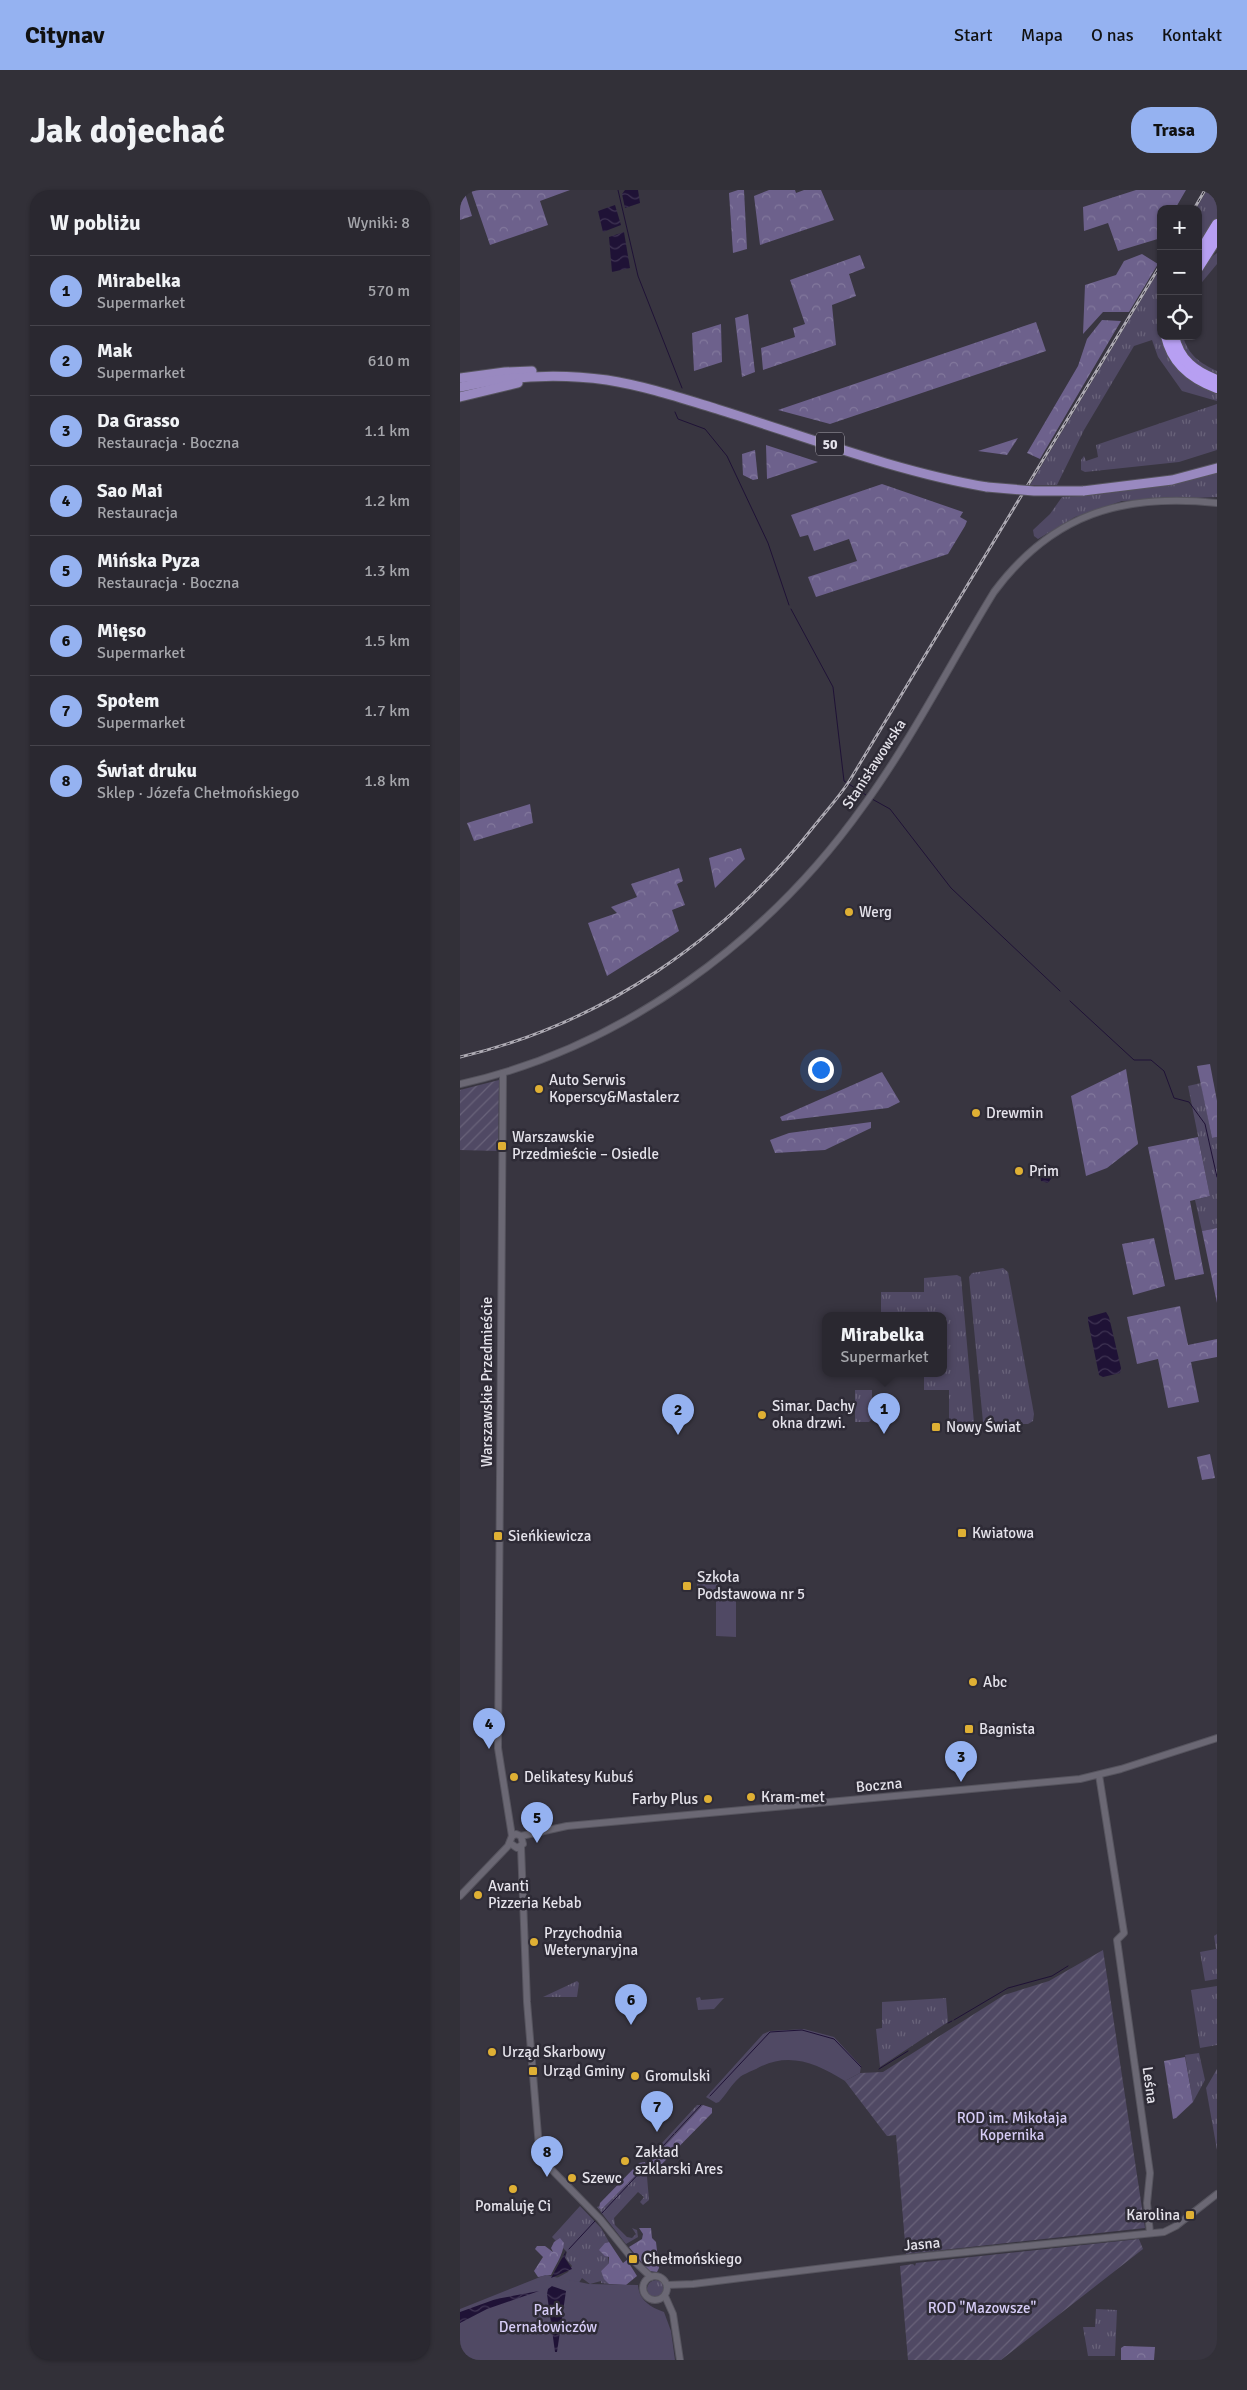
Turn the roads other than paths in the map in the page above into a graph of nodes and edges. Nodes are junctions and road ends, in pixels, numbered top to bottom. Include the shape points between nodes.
1 (1217, 224) edge
2 (1217, 238) edge
3 (1201, 250) edge
4 (1202, 262) edge
5 (1167, 340) edge
6 (1175, 340) edge
7 (567, 376) junction
8 (460, 378) edge
9 (1217, 380) edge
10 (460, 387) edge
11 (1217, 388) edge
12 (460, 397) edge
13 (1217, 463) edge
14 (1217, 468) edge
15 (1136, 485) junction
16 (1217, 502) edge
17 (503, 1073) junction
18 (460, 1084) edge
19 (1217, 1738) edge
20 (1100, 1775) junction
21 (517, 1842) junction
22 (460, 1896) edge
23 (1217, 2194) edge
24 (1152, 2233) junction
25 (635, 2262) junction
26 (651, 2277) junction
27 (645, 2282) junction
28 (666, 2291) junction
29 (657, 2300) junction
30 (674, 2324) junction
31 (680, 2360) edge

1 - 3 highway
2 - 4 highway
5 - 11 highway via 1172,354 1184,370
6 - 9 highway via 1186,362 1198,372
7 - 8 main road via 532,371
7 - 10 main road, 50 via 516,378
7 - 12 main road via 508,385
7 - 15 main road, 50, bridge via 646,388 928,474 987,487 1083,491
13 - 15 main road, 50
14 - 15 main road, 50 via 1172,480
16 - 17 street, Stanisławowska via 1127,505 1095,513 1067,525 1036,546 994,592 869,798 831,848 756,926 673,992 598,1035
17 - 18 street, Stanisławowska
17 - 21 street, Warszawskie Przedmieście via 498,1756
19 - 20 street, Boczna
20 - 21 street, Boczna via 991,1788 567,1826
20 - 24 street, Leśna via 1124,1933 1117,1940 1150,2173 1147,2203
21 - 22 street, Boczna
21 - 25 street, Warszawskie Przedmieście via 522,1858 527,2002 540,2147 551,2169 600,2219
23 - 24 street, Jasna via 1172,2229
24 - 28 street, Jasna via 898,2259 693,2284
25 - 26 street
25 - 27 street
26 - 27 street
26 - 28 street via 661,2278
27 - 29 street via 644,2294
28 - 29 street
28 - 30 street
29 - 30 street via 666,2308
30 - 31 street

